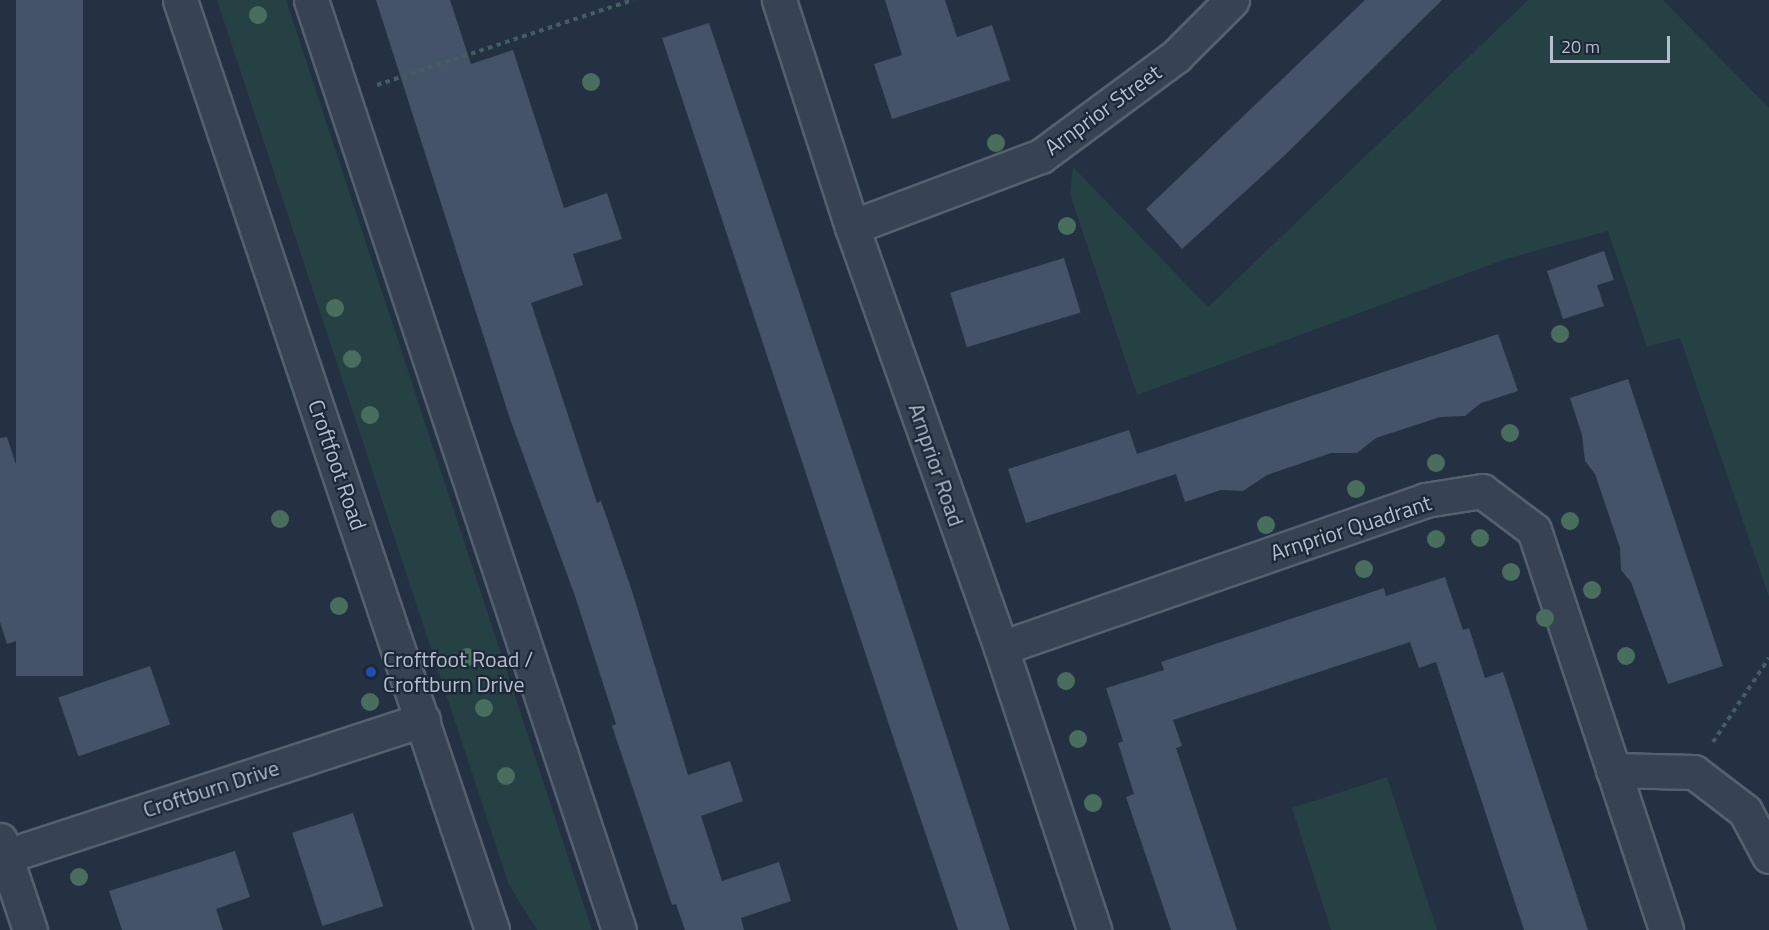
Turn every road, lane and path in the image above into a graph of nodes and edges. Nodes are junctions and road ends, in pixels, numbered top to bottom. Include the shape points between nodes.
1 (180, 0) edge
2 (310, 0) edge
3 (633, 0) edge
4 (778, 0) edge
5 (1232, 0) edge
6 (343, 97) junction
7 (852, 227) junction
8 (1001, 648) junction
9 (1769, 658) edge
10 (423, 720) junction
11 (1613, 771) junction
12 (1694, 772) junction
13 (2, 851) edge
14 (1769, 856) edge
15 (30, 930) edge
16 (492, 930) edge
17 (619, 930) edge
18 (1094, 930) edge
19 (1666, 930) edge

1 - 10 street, Croftfoot Road
2 - 6 street
3 - 6 path
4 - 7 street, Arnprior Road
5 - 7 street, Arnprior Street via 1176,56 1041,156
6 - 17 street
7 - 8 street, Arnprior Road
8 - 11 street, Arnprior Quadrant via 1425,500 1482,491 1534,530
8 - 18 street, Arnprior Road
9 - 12 path
10 - 13 street, Croftburn Drive
10 - 16 street, Croftfoot Road
11 - 12 street
11 - 19 street, Arnprior Quadrant
12 - 14 street via 1745,811
13 - 15 street

